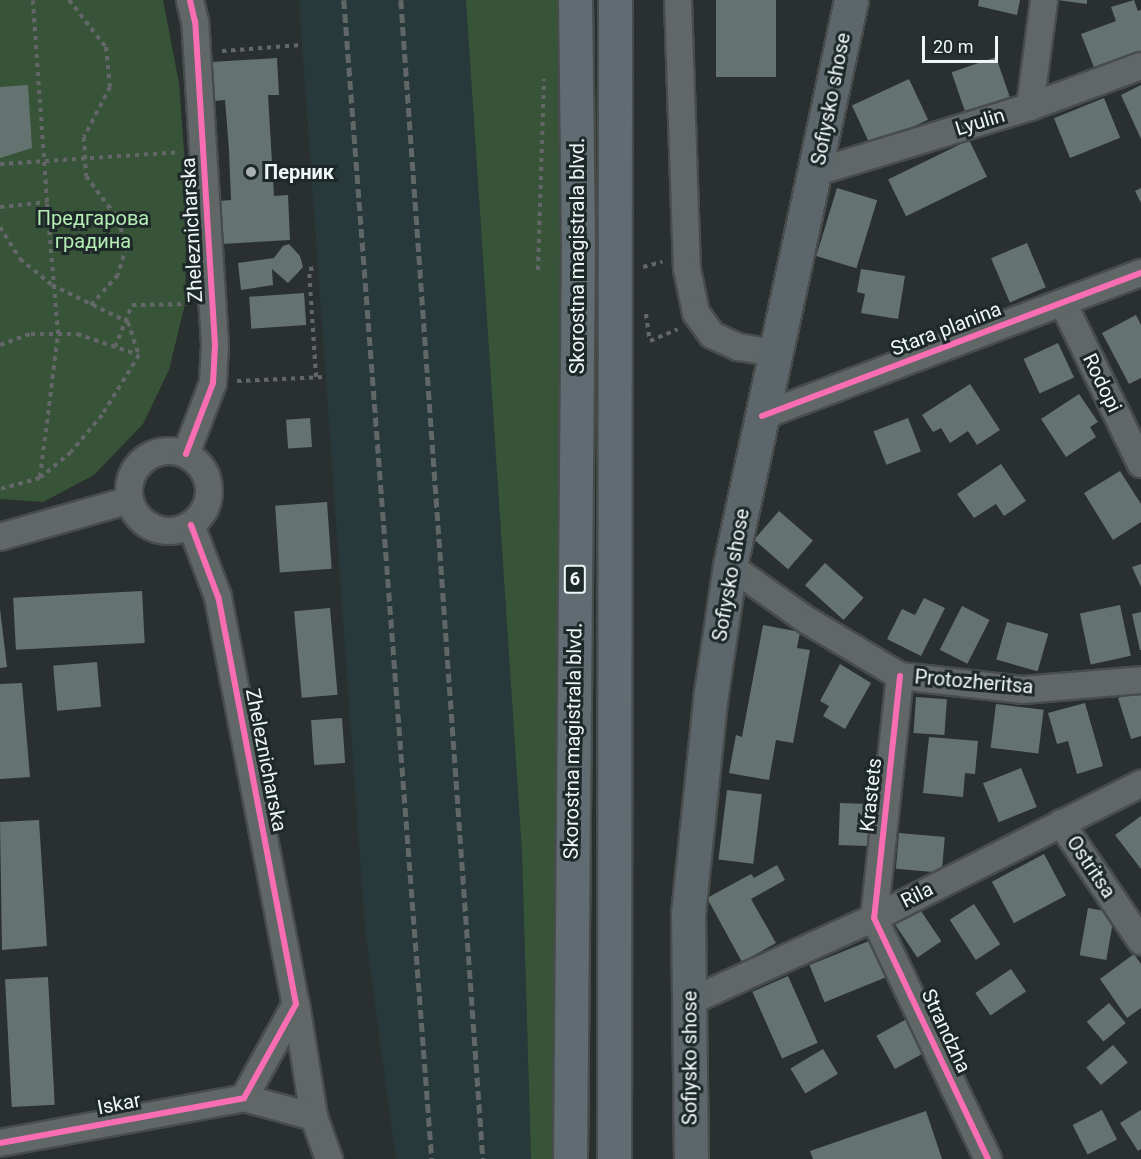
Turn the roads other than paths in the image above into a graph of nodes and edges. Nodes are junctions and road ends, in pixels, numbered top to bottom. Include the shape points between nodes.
1 (190, 0) edge
2 (576, 0) edge
3 (615, 0) edge
4 (678, 0) edge
5 (851, 0) edge
6 (1044, 0) edge
7 (1141, 66) edge
8 (1030, 107) junction
9 (816, 172) junction
10 (1141, 273) edge
11 (1063, 303) junction
12 (776, 352) junction
13 (762, 416) junction
14 (186, 454) junction
15 (1141, 464) edge
16 (129, 500) junction
17 (191, 525) junction
18 (0, 537) edge
19 (730, 566) junction
20 (900, 675) junction
21 (1141, 680) edge
22 (1141, 784) edge
23 (1061, 823) junction
24 (874, 918) junction
25 (1141, 941) edge
26 (691, 1001) junction
27 (296, 1004) junction
28 (244, 1098) junction
29 (314, 1117) junction
30 (0, 1143) edge
31 (328, 1159) edge
32 (570, 1159) edge
33 (614, 1159) edge
34 (691, 1159) edge
35 (988, 1159) edge

1 - 14 street, Zheleznicharska via 204,150 213,303 213,383
2 - 32 highway, Skorostna magistrala blvd. / 6 via 578,257
3 - 33 highway, Skorostna magistrala blvd. / 6
4 - 12 street via 687,270 696,313 712,335 738,347
5 - 9 main road, Sofiysko shose
6 - 8 street
7 - 8 street, Lyulin
8 - 9 street, Lyulin
9 - 12 main road, Sofiysko shose
10 - 11 street, Stara planina
11 - 13 street, Stara planina
11 - 15 street, Rodopi
12 - 13 main road, Sofiysko shose
13 - 19 main road, Sofiysko shose
14 - 16 street via 164,450 143,460 130,478
14 - 17 street via 203,468 210,488 205,509
16 - 17 street via 138,518 154,529 172,531
16 - 18 street
17 - 27 street, Zheleznicharska via 218,597
19 - 20 street, Protozheritsa via 808,621
19 - 26 main road, Sofiysko shose via 711,693 688,914
20 - 21 street, Protozheritsa via 1023,690
20 - 24 street, Krastets
22 - 23 street, Rila
23 - 24 street, Rila
23 - 25 street, Ostritsa
24 - 26 street, Rila
24 - 35 street, Strandzha
26 - 34 main road, Sofiysko shose
27 - 28 street
27 - 29 street, Zheleznicharska
28 - 29 street, Iskar
28 - 30 street, Iskar
29 - 31 street, Zheleznicharska

